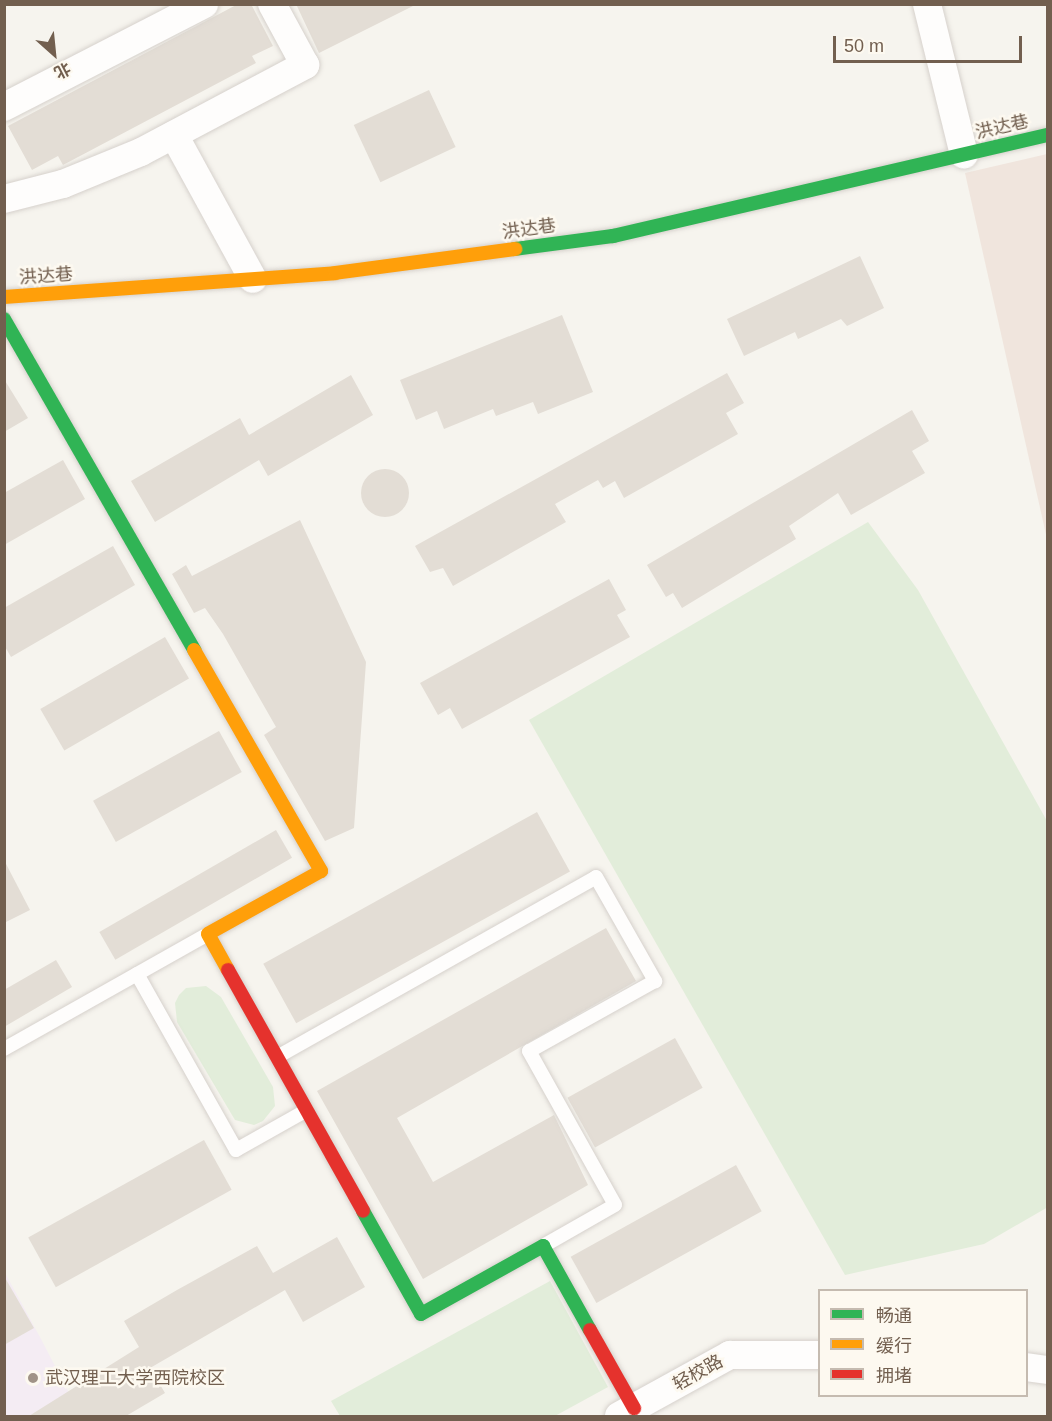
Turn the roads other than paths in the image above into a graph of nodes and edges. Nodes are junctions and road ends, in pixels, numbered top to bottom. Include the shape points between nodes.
1 (204, 4) edge
2 (272, 4) edge
3 (927, 4) edge
4 (4, 107) edge
5 (174, 135) junction
6 (1047, 135) edge
7 (964, 154) junction
8 (4, 199) edge
9 (253, 279) junction
10 (4, 297) edge
11 (4, 319) edge
12 (208, 934) junction
13 (137, 974) junction
14 (4, 1049) edge
15 (277, 1057) junction
16 (307, 1110) junction
17 (543, 1246) junction
18 (818, 1355) edge
19 (1028, 1367) edge
20 (1047, 1370) edge
21 (642, 1410) edge

1 - 4 street
2 - 5 street via 305,65
3 - 7 street
5 - 8 street via 63,184
5 - 9 street
6 - 7 street, 洪达巷
7 - 9 street, 洪达巷 via 613,236 336,273
9 - 10 street, 洪达巷
11 - 12 street via 321,871
12 - 13 lane
12 - 15 street
13 - 14 lane
13 - 16 lane via 236,1150
15 - 16 street
15 - 17 lane via 596,878 655,981 529,1052 615,1205
16 - 17 street via 421,1314
17 - 21 street
18 - 21 street, 轻校路 via 730,1355
19 - 20 street

